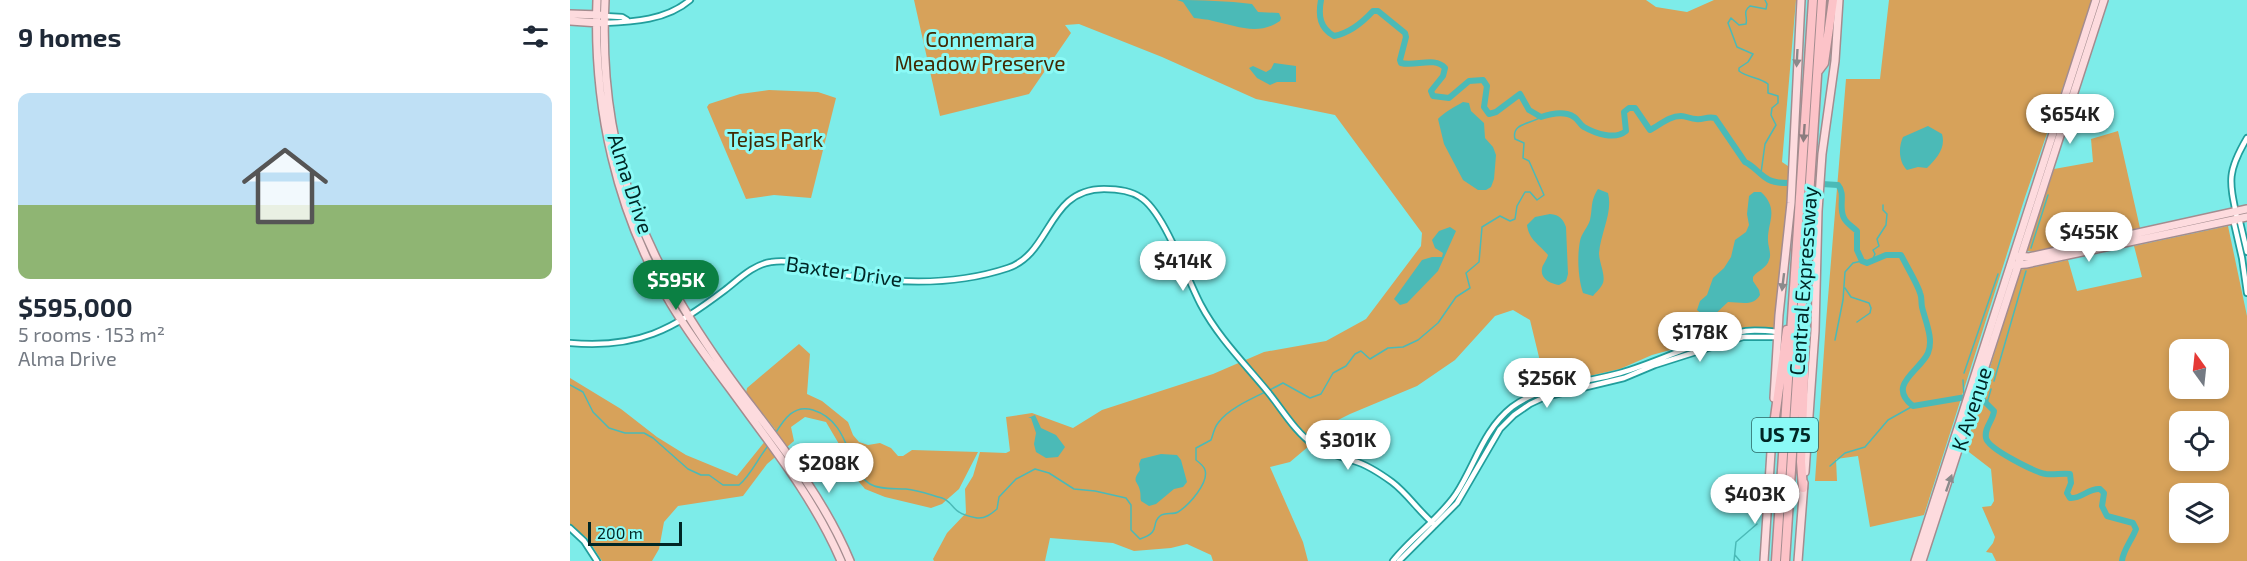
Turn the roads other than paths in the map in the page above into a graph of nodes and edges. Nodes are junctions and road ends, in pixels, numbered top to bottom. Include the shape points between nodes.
1 (597, 0) edge
2 (605, 0) edge
3 (690, 0) edge
4 (1801, 0) edge
5 (1813, 0) edge
6 (1822, 0) edge
7 (1833, 0) edge
8 (1839, 0) edge
9 (2104, 0) edge
10 (2098, 5) edge
11 (570, 14) edge
12 (600, 19) junction
13 (570, 21) edge
14 (1818, 71) junction
15 (2247, 138) edge
16 (1802, 161) junction
17 (1800, 203) junction
18 (2247, 209) edge
19 (2236, 214) junction
20 (2247, 217) edge
21 (2247, 252) edge
22 (2015, 260) junction
23 (2247, 293) edge
24 (1793, 309) junction
25 (685, 319) junction
26 (1778, 335) junction
27 (1800, 336) junction
28 (570, 343) edge
29 (1528, 401) junction
30 (1506, 413) junction
31 (1510, 418) junction
32 (1772, 439) junction
33 (1803, 488) junction
34 (1432, 523) junction
35 (570, 528) edge
36 (835, 539) junction
37 (1919, 559) edge
38 (597, 561) edge
39 (841, 561) edge
40 (850, 561) edge
41 (1393, 561) edge
42 (1399, 561) edge
43 (1764, 561) edge
44 (1776, 561) edge
45 (1785, 561) edge
46 (1798, 561) edge

1 - 12 main road, Alma Drive
2 - 12 main road, Alma Drive
3 - 12 street via 659,16 622,22
4 -> 16 main road, Central Expressway
5 -> 16 highway, Central Expressway / US 75
6 - 14 highway, Central Expressway / US 75
7 - 14 highway via 1824,63
8 - 33 main road, Central Expressway via 1821,164 1815,331
9 - 10 main road, K Avenue
10 - 22 main road, K Avenue
11 - 12 main road
12 - 13 main road
12 - 25 main road, Alma Drive via 602,85 616,153 634,208
14 - 16 highway, Central Expressway / US 75
15 - 19 street via 2230,176
16 - 17 highway, Central Expressway / US 75
16 - 17 main road, Central Expressway via 1792,184
17 - 24 highway, Central Expressway / US 75
17 -> 26 main road, Central Expressway
17 - 27 highway, Central Expressway / US 75
18 - 19 main road
19 - 20 main road
19 - 21 street
19 - 22 main road
19 - 23 street via 2234,223
22 - 37 main road, K Avenue
24 - 32 highway via 1786,333
24 - 44 highway, Central Expressway / US 75
25 - 28 street, Baxter Drive via 626,342
25 - 34 street, Baxter Drive via 750,271 769,262 795,262 895,281 938,281 1007,268 1023,261 1037,246 1057,211 1071,199 1089,191 1124,191 1140,197 1162,220 1202,306 1302,435 1328,453 1355,461 1394,483
25 - 36 main road, Alma Drive via 801,480
26 - 29 street via 1746,331 1592,383 1546,390
26 - 32 main road, Central Expressway
27 - 33 highway via 1805,348
27 - 45 highway, Central Expressway / US 75
29 - 30 street
29 - 31 street
30 - 31 street
30 - 34 street via 1483,440 1456,494
31 - 34 street via 1494,437 1457,503
32 - 43 main road, Central Expressway
33 - 46 main road, Central Expressway
34 - 41 street
34 - 42 street
35 - 38 street
36 - 39 main road, Alma Drive
36 - 40 main road, Alma Drive

